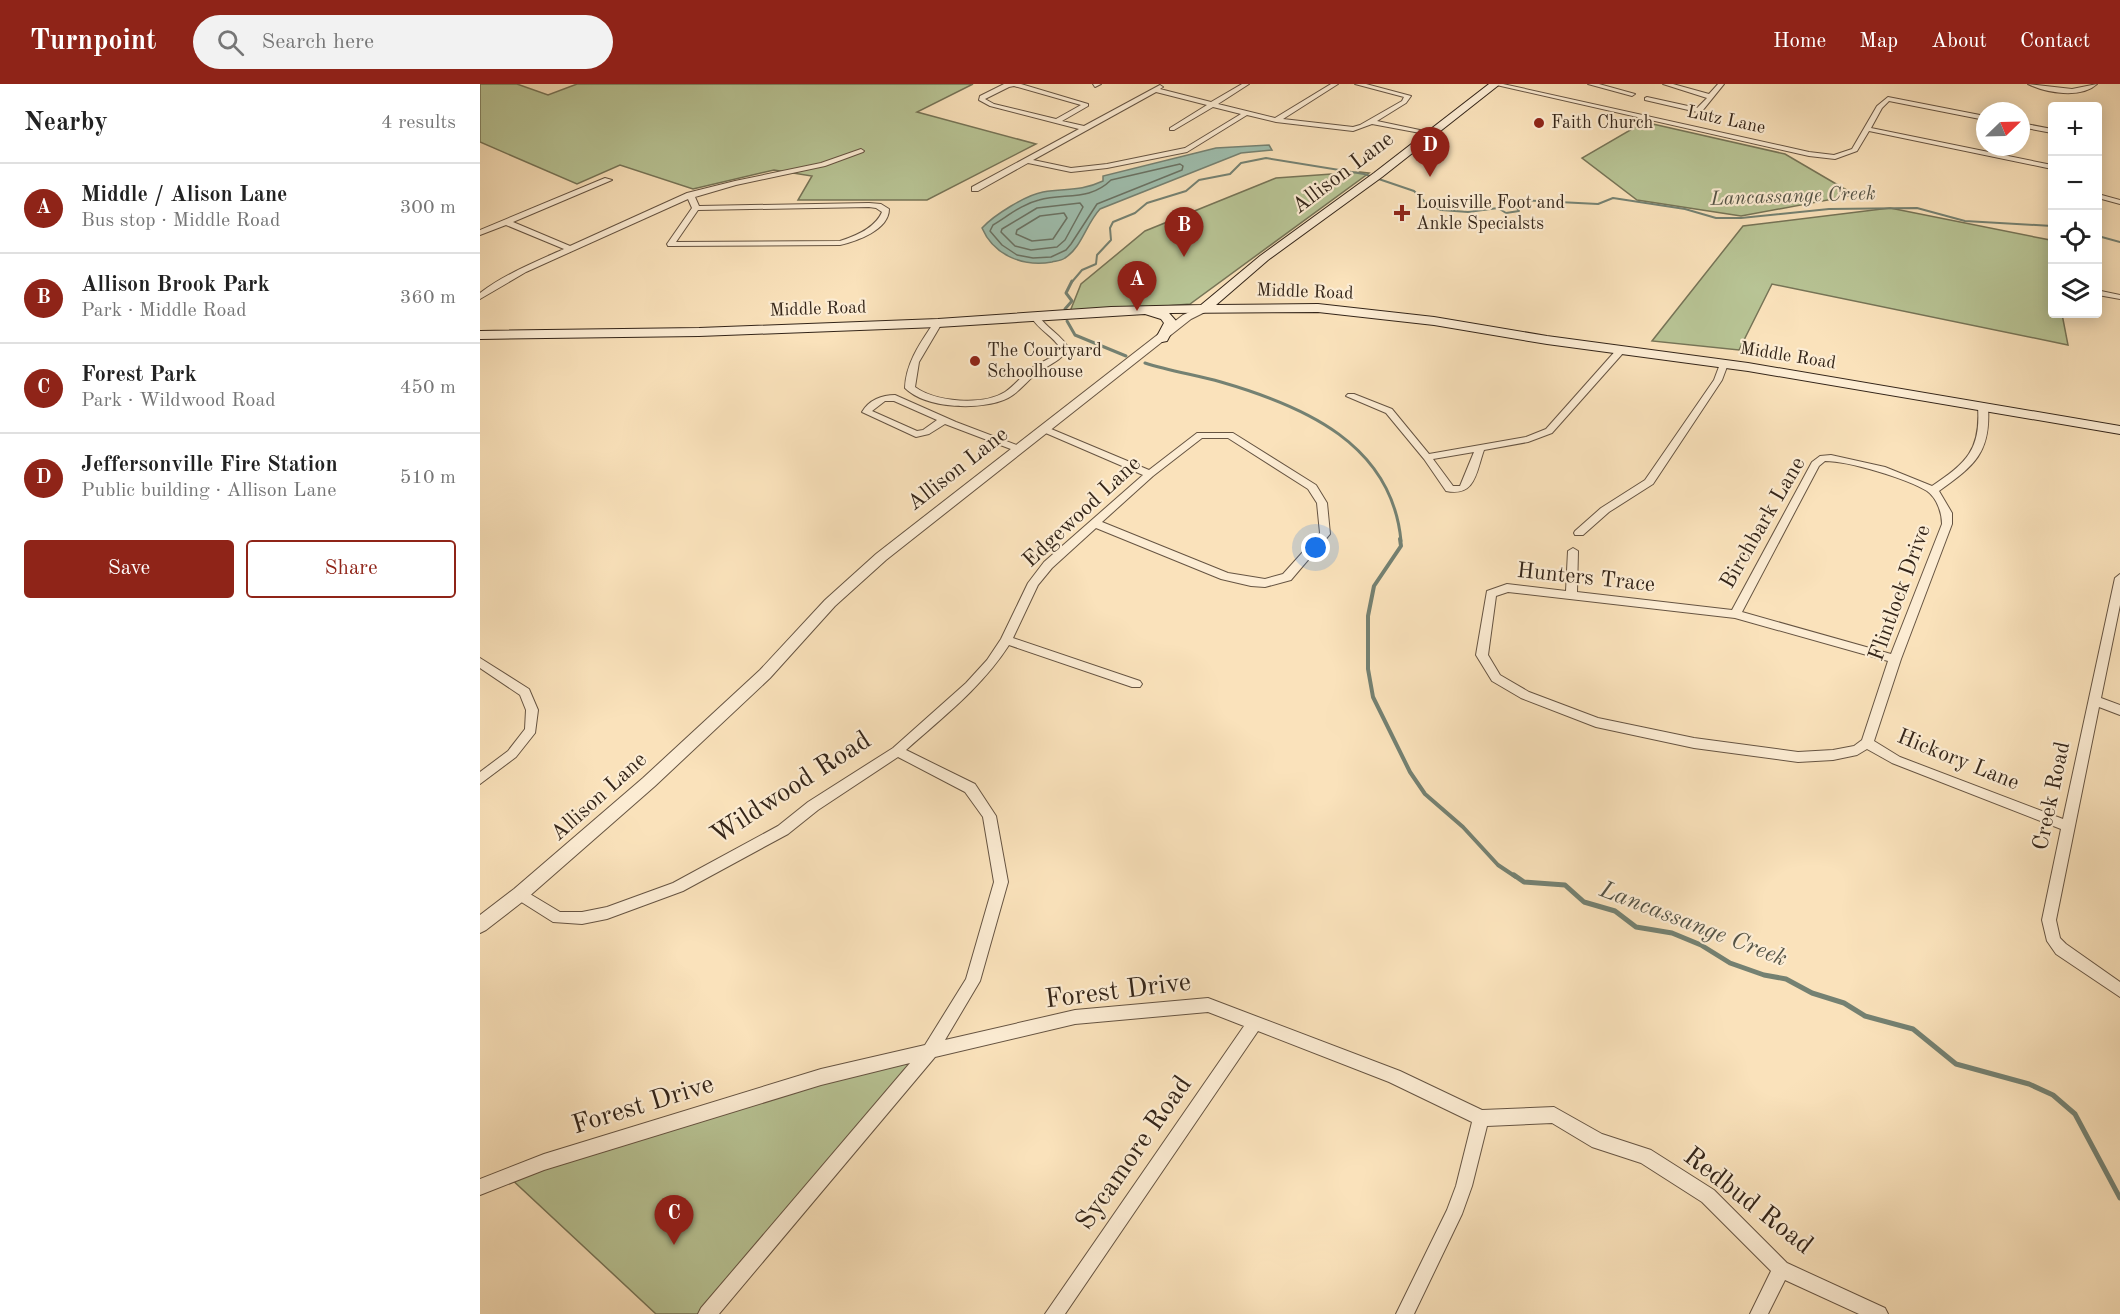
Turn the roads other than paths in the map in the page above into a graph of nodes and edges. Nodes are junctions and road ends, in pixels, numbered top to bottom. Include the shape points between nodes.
1 (1166, 84) edge
2 (1246, 84) edge
3 (1335, 84) edge
4 (1358, 84) edge
5 (1495, 84) edge
6 (1591, 84) edge
7 (1666, 84) edge
8 (1721, 84) edge
9 (2031, 84) edge
10 (2092, 86) edge
11 (1155, 90) junction
12 (1632, 94) dead end
13 (1711, 96) junction
14 (1647, 99) dead end
15 (1213, 105) junction
16 (1246, 113) junction
17 (1976, 116) edge
18 (1276, 120) junction
19 (1057, 121) junction
20 (1371, 122) junction
21 (2030, 127) edge
22 (1083, 128) junction
23 (1172, 129) dead end
24 (1867, 129) junction
25 (2048, 130) edge
26 (1431, 133) junction
27 (861, 151) dead end
28 (1026, 160) junction
29 (2048, 166) edge
30 (608, 180) dead end
31 (975, 189) dead end
32 (690, 195) junction
33 (2102, 197) edge
34 (2120, 202) edge
35 (696, 208) junction
36 (507, 222) junction
37 (480, 233) edge
38 (571, 249) junction
39 (1233, 285) junction
40 (2102, 292) edge
41 (480, 297) edge
42 (2120, 297) edge
43 (1269, 307) junction
44 (1205, 308) junction
45 (1141, 310) junction
46 (1035, 316) junction
47 (938, 323) junction
48 (480, 334) edge
49 (1162, 338) junction
50 (1621, 350) junction
51 (1724, 364) junction
52 (1352, 396) dead end
53 (1983, 407) junction
54 (944, 420) junction
55 (1044, 429) junction
56 (2120, 430) edge
57 (1480, 447) junction
58 (1019, 449) junction
59 (1427, 457) junction
60 (1150, 474) junction
61 (1933, 490) junction
62 (1094, 523) junction
63 (1579, 533) dead end
64 (1574, 551) dead end
65 (2120, 578) edge
66 (1570, 596) junction
67 (1735, 614) junction
68 (1006, 640) junction
69 (1895, 659) junction
70 (480, 662) edge
71 (1136, 684) dead end
72 (2094, 700) junction
73 (2120, 710) edge
74 (1867, 743) junction
75 (897, 751) junction
76 (480, 779) edge
77 (2067, 826) junction
78 (520, 894) junction
79 (480, 925) edge
80 (2120, 990) edge
81 (1256, 1022) junction
82 (929, 1053) junction
83 (1481, 1118) junction
84 (480, 1188) edge
85 (1781, 1269) junction
86 (707, 1314) edge
87 (1054, 1314) edge
88 (1405, 1314) edge
89 (1759, 1314) edge
90 (1879, 1314) edge

1 - 11 street
2 - 15 street
3 - 18 street
4 - 20 street via 1408,96
5 - 24 street, Lutz Lane via 1809,154 1846,154 1855,150
5 - 26 main road, Allison Lane
6 - 12 street
7 - 13 street
8 - 13 street
9 - 10 street via 2072,90
11 - 15 street
11 - 22 street
13 - 14 street via 1696,110
15 - 16 street
15 - 23 street
16 - 18 street
16 - 28 street via 1179,152 1071,170
17 - 24 street, Lutz Lane via 1888,99
18 - 20 street via 1353,129
19 - 19 street via 986,103 982,97 1014,84 1086,105
19 - 22 street
20 - 26 street
21 - 25 street
22 - 28 street
24 - 29 street
26 - 39 main road, Allison Lane
27 - 32 street via 823,165
28 - 31 street
30 - 36 street
32 - 35 street
32 - 38 street
33 - 34 street
35 - 35 street via 869,205 886,211 882,220 851,241 840,243 671,244
36 - 37 street
36 - 38 street
38 - 41 street via 523,270
39 - 43 main road via 1232,298
39 - 44 main road, Allison Lane
40 - 42 street
43 - 44 main road, Middle Road
43 - 50 main road, Middle Road via 1365,312
44 - 45 main road, Middle Road
44 - 49 street, Allison Lane
45 - 46 main road, Middle Road
45 - 49 main road via 1165,316 1171,322
46 - 47 main road, Middle Road
46 - 47 street via 1041,328 1058,338 1065,349 1007,396 984,402 930,400 910,388 915,359
47 - 48 main road, Middle Road via 699,332
49 - 55 street, Allison Lane
50 - 51 main road, Middle Road
50 - 57 street via 1549,430 1528,439
51 - 53 main road, Middle Road
51 - 63 street via 1719,380 1648,482
52 - 59 street via 1389,411
53 - 56 main road, Middle Road
53 - 61 street via 1986,428 1979,448 1960,471
54 - 54 street via 892,397 867,410 916,434
54 - 58 street
55 - 58 street, Allison Lane
55 - 60 street
57 - 59 street
57 - 59 street via 1462,489 1447,488
58 - 78 street, Allison Lane via 857,578 757,682
60 - 62 street, Edgewood Lane
60 - 62 street, Edgewood Lane via 1194,438 1220,434 1238,439 1317,492 1325,534 1287,577 1265,583 1225,576
61 - 67 street, Birchbark Lane via 1882,469 1823,458 1815,464
61 - 69 street, Flintlock Drive via 1947,513 1947,524
62 - 68 street, Edgewood Lane via 1033,583
64 - 66 street
65 - 72 street, Creek Road
66 - 67 street, Hunters Trace
66 - 74 street, Hunters Trace via 1506,588 1491,594 1482,655 1497,678 1525,695 1596,722 1694,743 1798,757 1833,755 1857,750
67 - 69 street, Hunters Trace
68 - 71 street
68 - 75 street, Edgewood Lane via 970,686
69 - 74 street, Flintlock Drive
70 - 76 street via 525,692 532,710 531,730 512,754
72 - 73 street
72 - 77 street, Creek Road
74 - 77 street, Hickory Lane via 1896,760
75 - 78 street, Wildwood Road via 783,830 678,887 639,903 582,918 558,918
75 - 82 street, Wildwood Road via 970,788 989,816 1001,882 973,981
77 - 80 street, Creek Road via 2050,930 2061,949
78 - 79 street, Allison Lane
81 - 82 street, Forest Drive via 1208,1005 1075,1017
81 - 83 street, Forest Drive via 1395,1076
81 - 87 street, Sycamore Road
82 - 84 street, Forest Drive via 821,1077 544,1162
82 - 86 street, Wildwood Road
83 - 85 street, Redbud Road via 1554,1115 1598,1141 1645,1156 1708,1196
83 - 88 street via 1454,1214
85 - 89 street
85 - 90 street, Redbud Road

